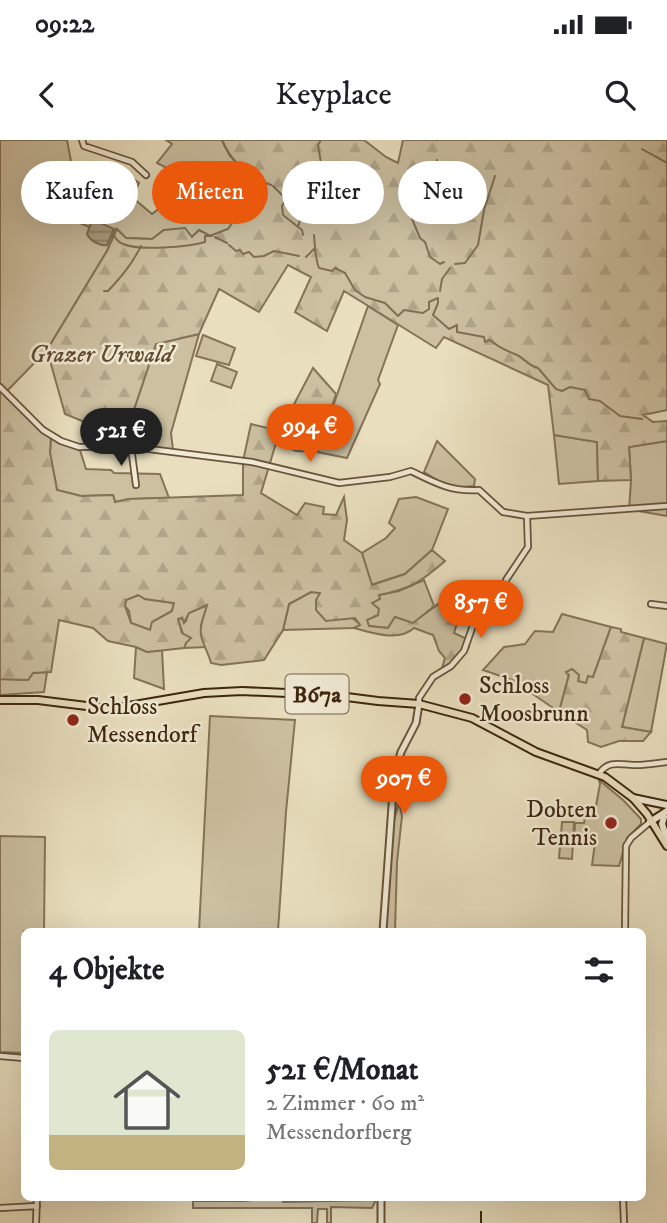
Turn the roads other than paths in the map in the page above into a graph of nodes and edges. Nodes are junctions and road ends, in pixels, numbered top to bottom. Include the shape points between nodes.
1 (82, 140) edge
2 (145, 175) dead end
3 (0, 387) edge
4 (131, 447) junction
5 (136, 485) dead end
6 (667, 506) edge
7 (527, 516) junction
8 (651, 604) dead end
9 (667, 606) edge
10 (0, 700) edge
11 (419, 704) junction
12 (667, 762) edge
13 (599, 774) junction
14 (633, 798) junction
15 (666, 812) edge
16 (650, 822) junction
17 (667, 839) edge
18 (667, 846) edge
19 (383, 928) edge
20 (625, 928) edge
21 (0, 1056) edge
22 (21, 1058) edge
23 (37, 1201) edge
24 (381, 1201) edge
25 (623, 1201) edge
26 (37, 1206) junction
27 (0, 1208) edge
28 (36, 1223) edge
29 (381, 1223) edge
30 (624, 1223) edge

1 - 2 street via 85,146 132,162
3 - 4 street via 43,430 61,441 79,447
4 - 5 street
4 - 7 street via 252,462 339,483 411,471 458,491 479,490 503,512
6 - 7 street
7 - 11 street via 528,547 506,580 503,615 477,614 464,651 433,677
8 - 9 street
10 - 11 main road, B67a via 111,709 204,692 242,691
11 - 13 main road, B67a via 468,716 536,752
11 - 19 street via 394,778
12 - 13 street via 609,764
13 - 14 main road, B67a
14 - 15 main road
14 - 16 main road, B67a
15 - 16 main road
15 - 17 main road via 662,824
16 - 18 main road, B67a
16 - 20 street via 626,846
21 - 22 street
23 - 26 street
24 - 29 street
25 - 30 street
26 - 27 street
26 - 28 street

